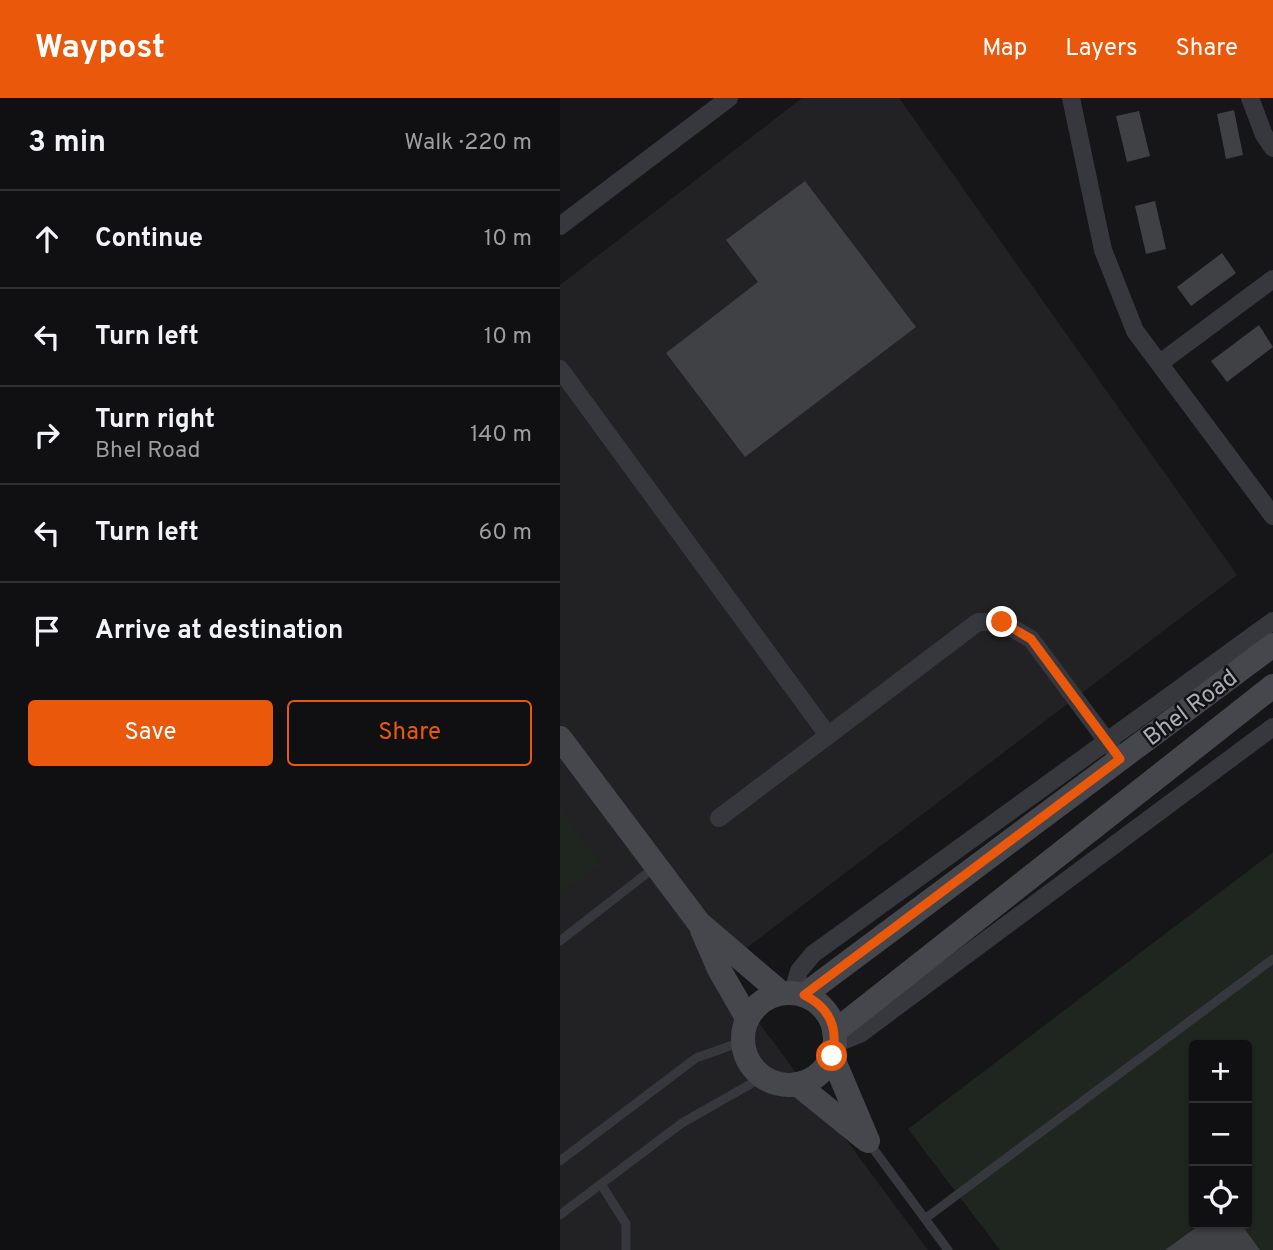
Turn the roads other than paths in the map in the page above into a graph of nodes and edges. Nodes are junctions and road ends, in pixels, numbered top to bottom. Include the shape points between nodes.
1 (729, 98) edge
2 (1071, 98) edge
3 (1250, 98) edge
4 (1273, 148) edge
5 (560, 226) edge
6 (1273, 279) edge
7 (1160, 363) junction
8 (560, 369) edge
9 (1273, 516) edge
10 (1273, 621) edge
11 (1273, 645) edge
12 (1273, 686) edge
13 (1273, 727) edge
14 (827, 734) junction
15 (560, 738) edge
16 (1113, 750) junction
17 (719, 818) dead end
18 (657, 866) junction
19 (699, 923) junction
20 (560, 941) edge
21 (1273, 959) edge
22 (792, 993) junction
23 (747, 1018) junction
24 (741, 1042) junction
25 (834, 1044) junction
26 (762, 1077) junction
27 (797, 1084) junction
28 (868, 1142) junction
29 (560, 1161) edge
30 (601, 1184) junction
31 (560, 1214) edge
32 (926, 1218) junction
33 (626, 1250) edge
34 (948, 1250) edge

1 - 5 street
2 - 7 street via 1106,261 1135,331
3 - 4 street
6 - 7 street
7 - 9 street
8 - 14 street
10 - 16 street
11 - 16 street, Bhel Road
12 - 25 street, Bhel Road
13 - 25 street via 860,1034
14 - 16 street via 978,622 1002,622 1031,639
14 - 17 street
15 - 18 street
16 - 22 street, Bhel Road
18 - 19 street
18 - 20 lane
19 - 22 street
19 - 23 street
21 - 32 lane
22 - 23 street via 756,1006
22 - 25 street via 824,1009
23 - 24 street
24 - 26 street
24 - 29 lane via 696,1058
25 - 27 street via 812,1079
25 - 28 street
26 - 27 street
26 - 30 lane via 682,1123
27 - 28 street
28 - 32 lane
30 - 31 lane
30 - 33 lane via 626,1224
32 - 34 lane

